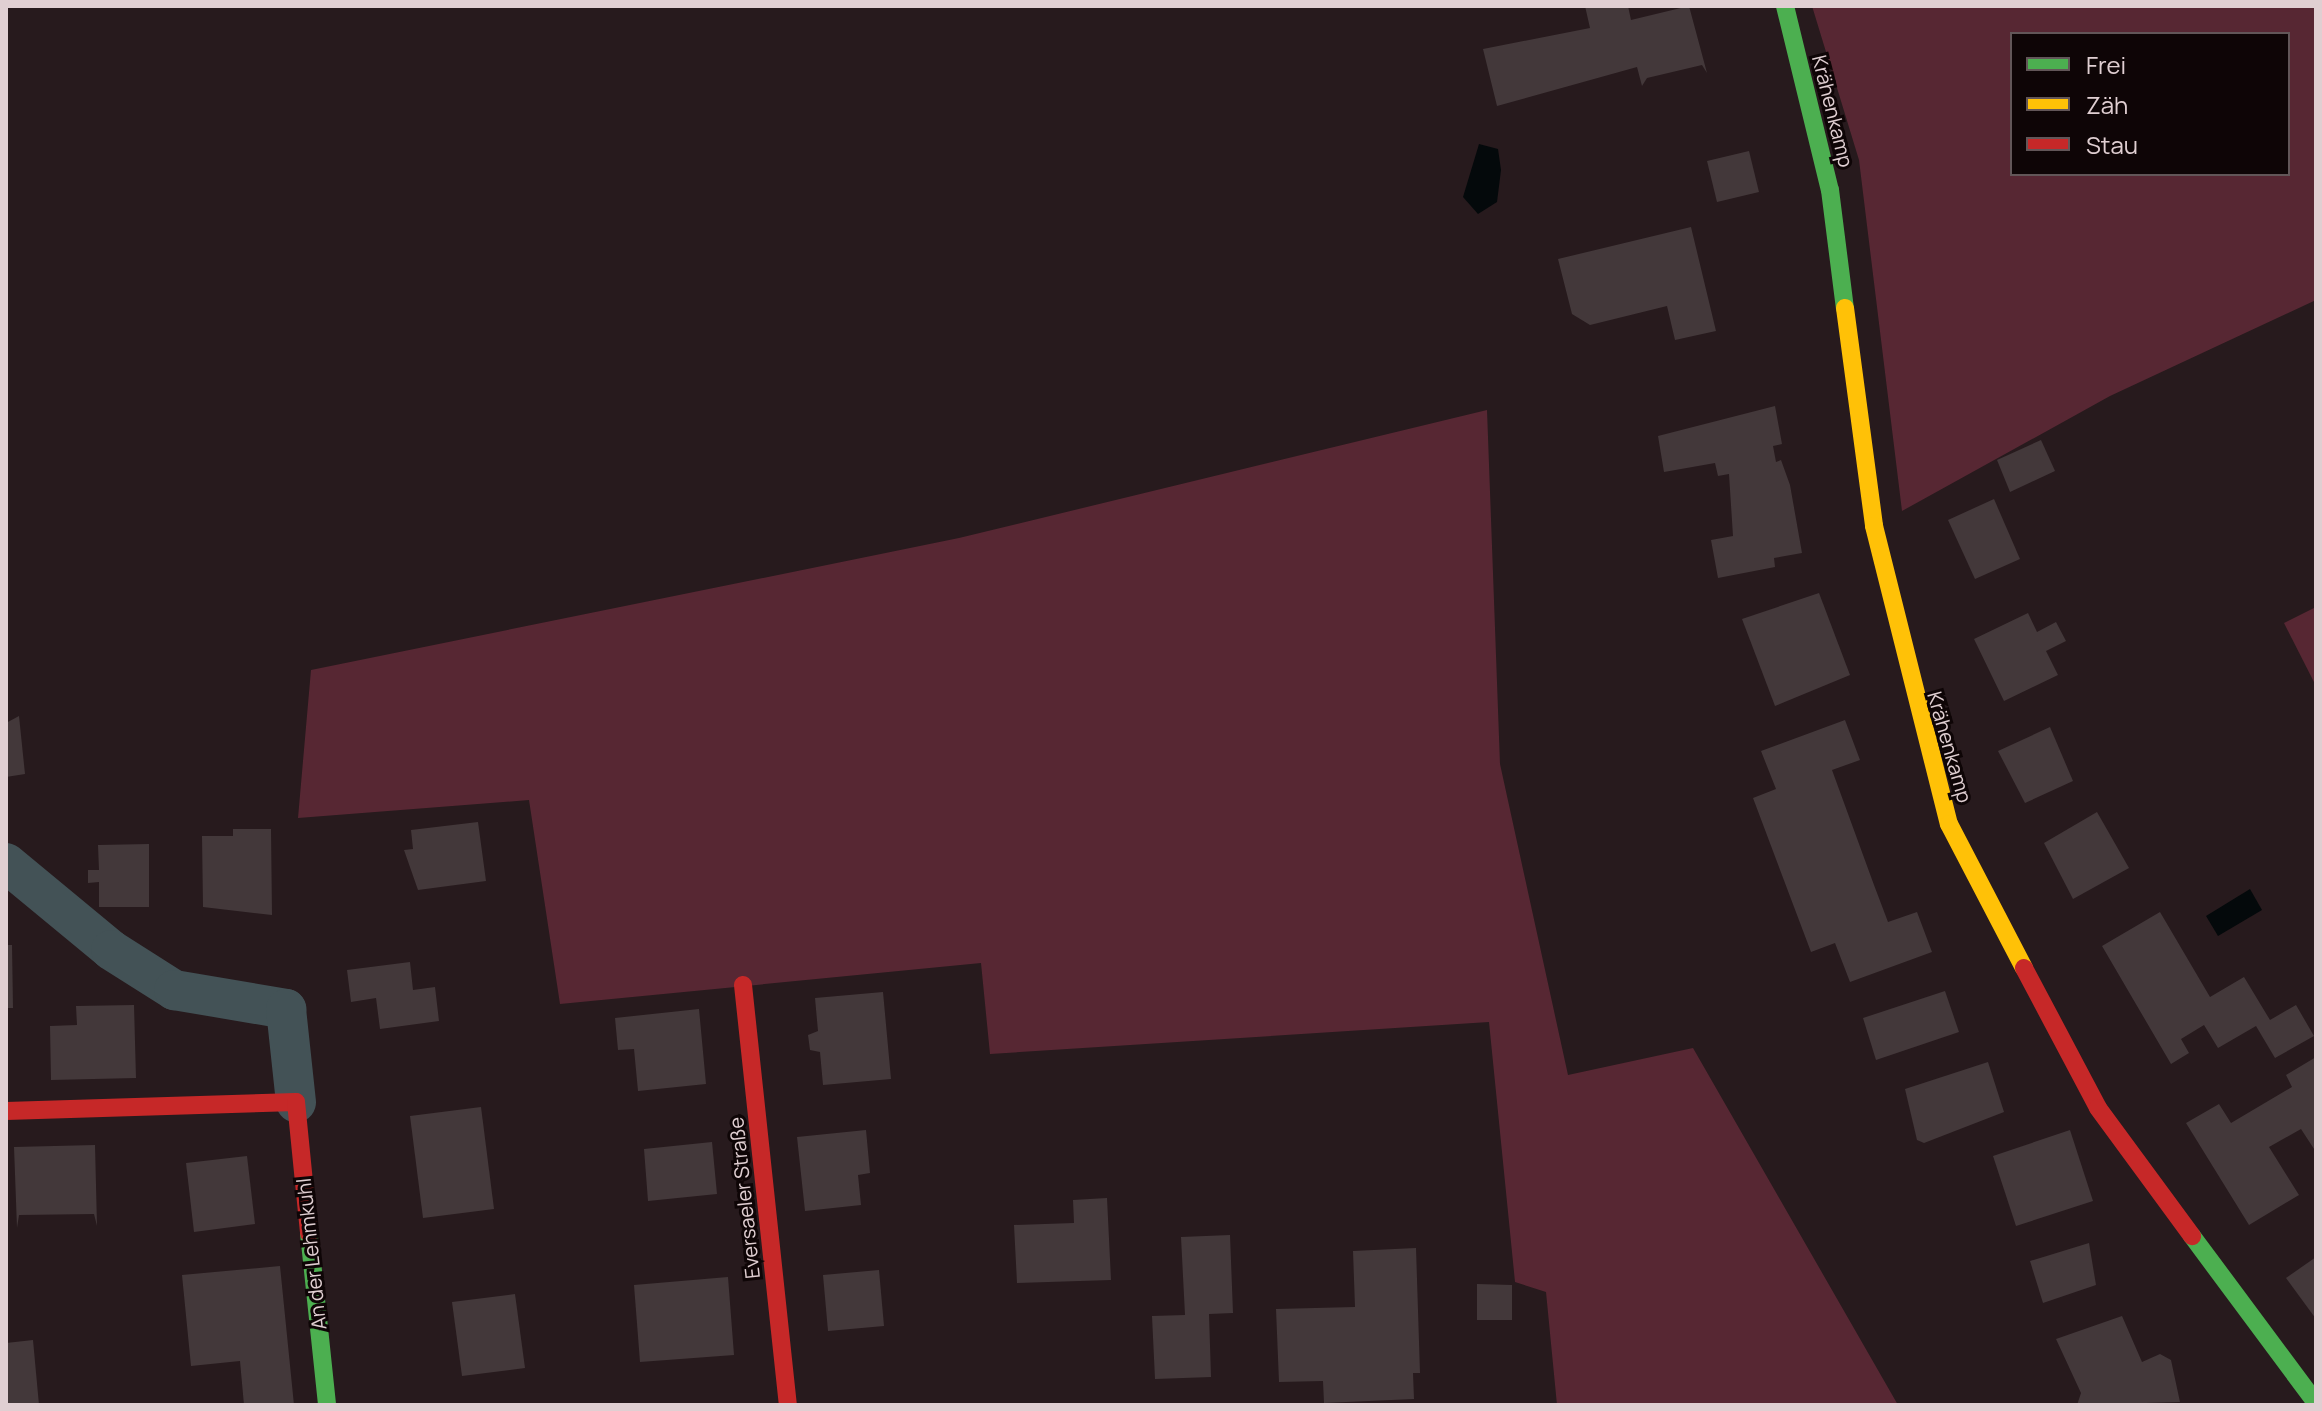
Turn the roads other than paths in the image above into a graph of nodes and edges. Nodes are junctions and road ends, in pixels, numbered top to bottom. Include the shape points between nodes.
1 (1785, 6) edge
2 (6, 863) edge
3 (743, 985) dead end
4 (296, 1102) junction
5 (6, 1111) edge
6 (2316, 1403) edge
7 (327, 1405) edge
8 (788, 1405) edge

1 - 6 street, Krähenkamp via 1830,190 1874,526 1949,824 2098,1108
2 - 4 street, An der Lehmkuhl via 111,950 174,990 286,1009
3 - 8 street, Eversaeler Straße
4 - 5 street
4 - 7 street, An der Lehmkuhl

